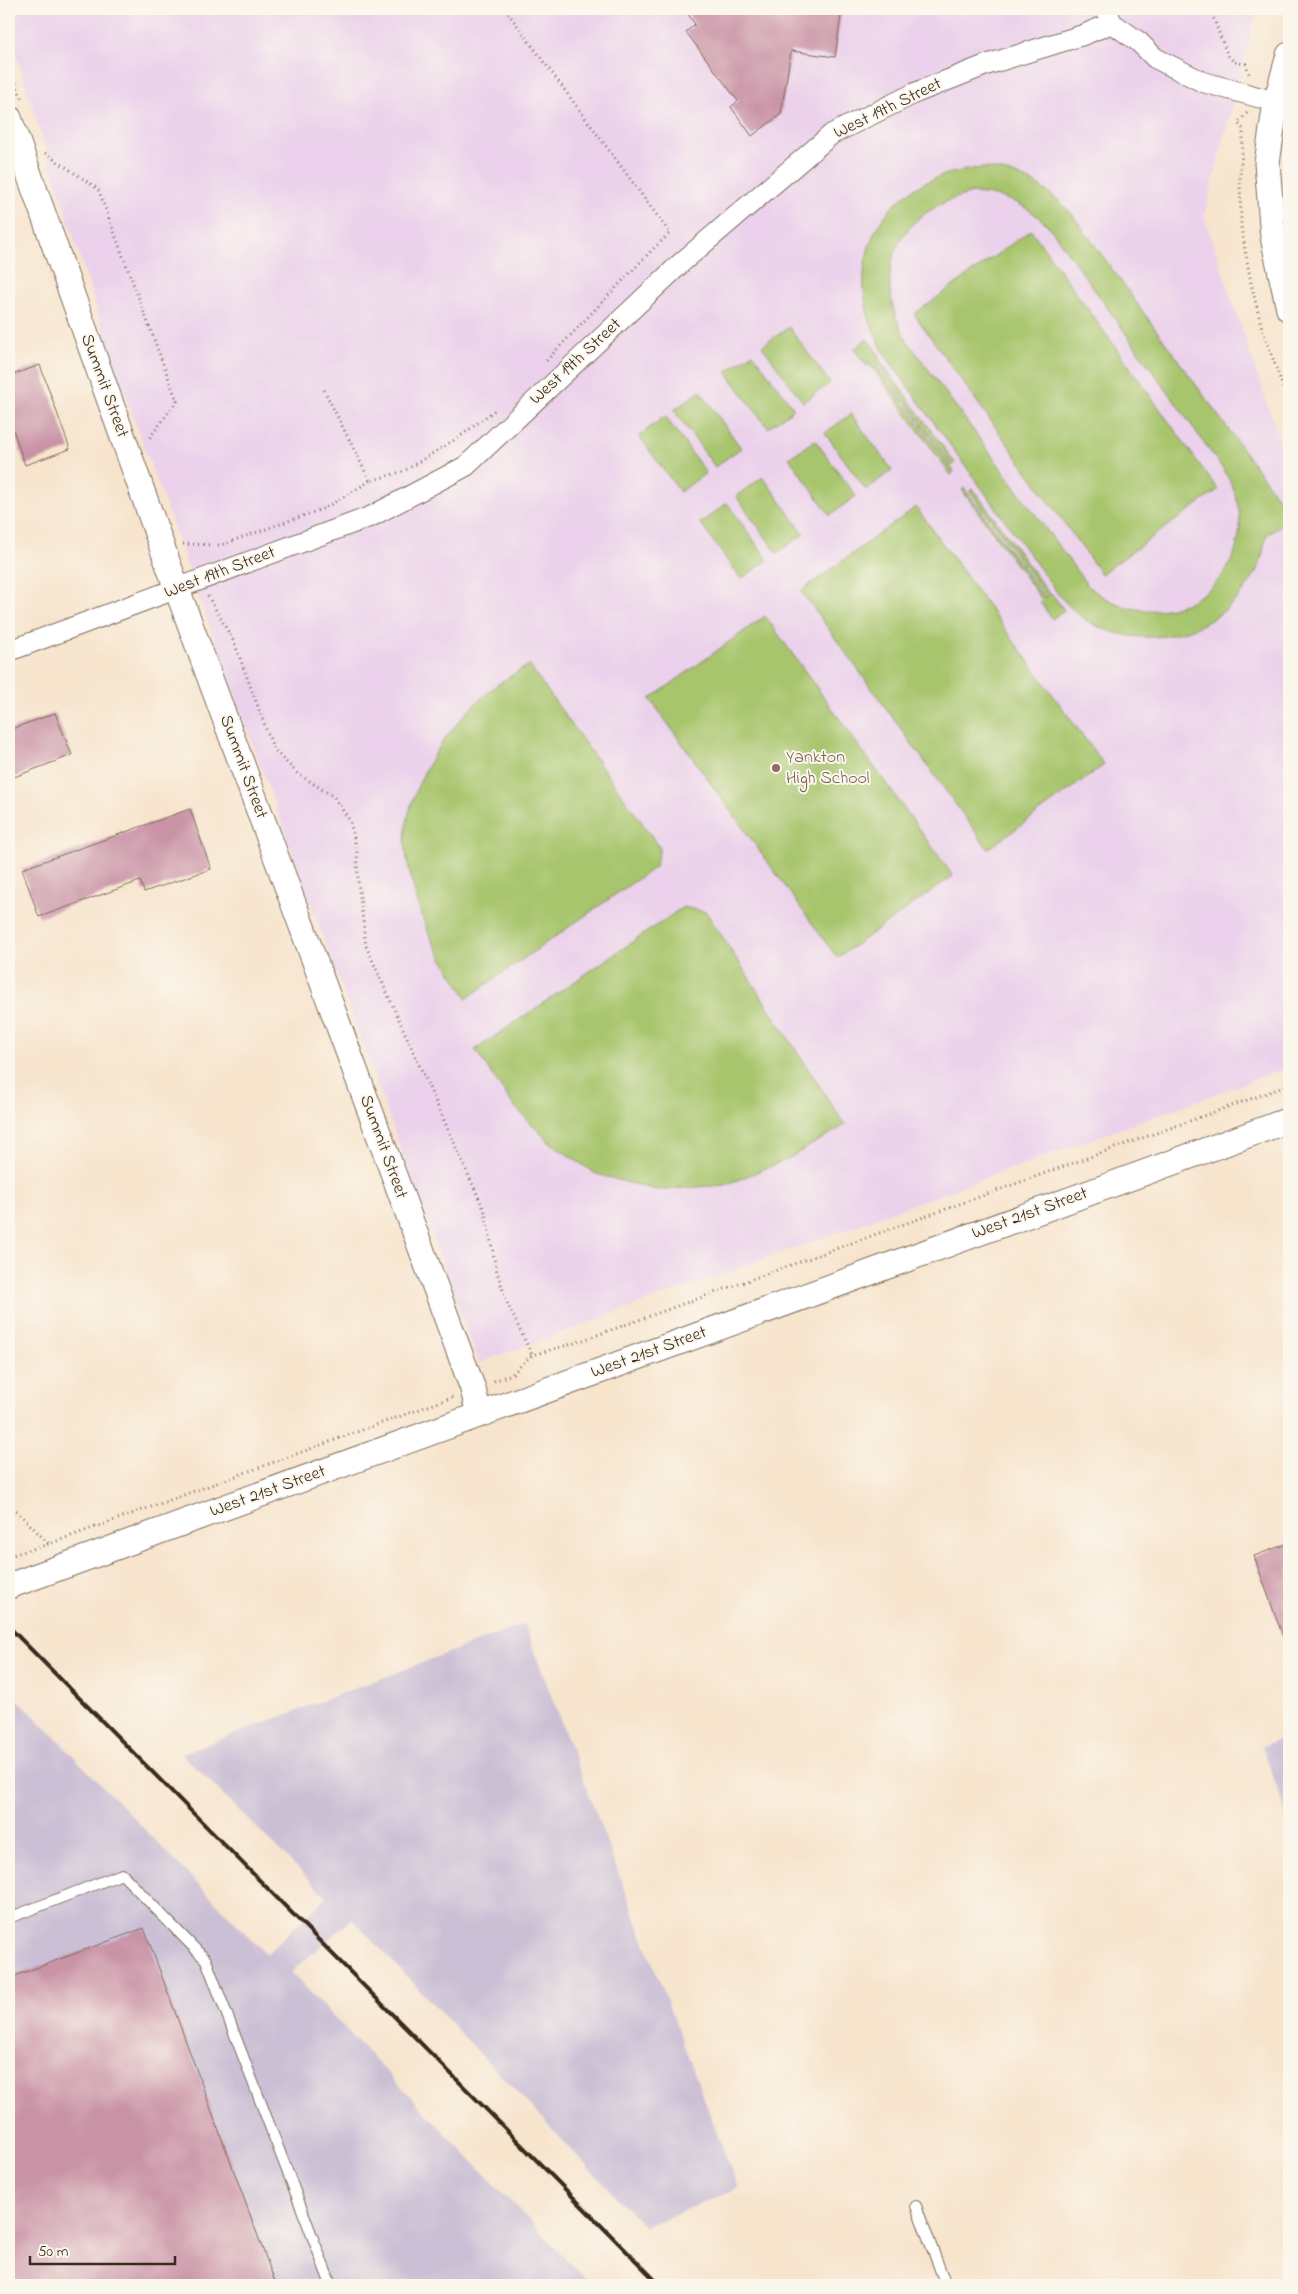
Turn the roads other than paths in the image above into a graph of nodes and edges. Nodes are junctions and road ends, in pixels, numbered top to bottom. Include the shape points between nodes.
1 (1109, 16) edge
2 (1289, 55) edge
3 (1276, 102) junction
4 (16, 110) edge
5 (1289, 309) edge
6 (188, 585) junction
7 (9, 651) edge
8 (1289, 1120) edge
9 (480, 1415) junction
10 (9, 1586) edge
11 (9, 1918) edge
12 (916, 2206) dead end
13 (330, 2285) edge
14 (946, 2285) edge

1 - 3 street via 1155,58 1203,82
1 - 6 street, West 19th Street via 1083,35 994,62 924,90 832,134 681,263 466,466 372,516
2 - 3 street
3 - 5 street via 1266,163 1273,237
4 - 6 street, Summit Street
6 - 7 street, West 19th Street
6 - 9 street, Summit Street
8 - 9 street, West 21st Street
9 - 10 street, West 21st Street
11 - 13 lane via 122,1874 206,1960
12 - 14 lane

